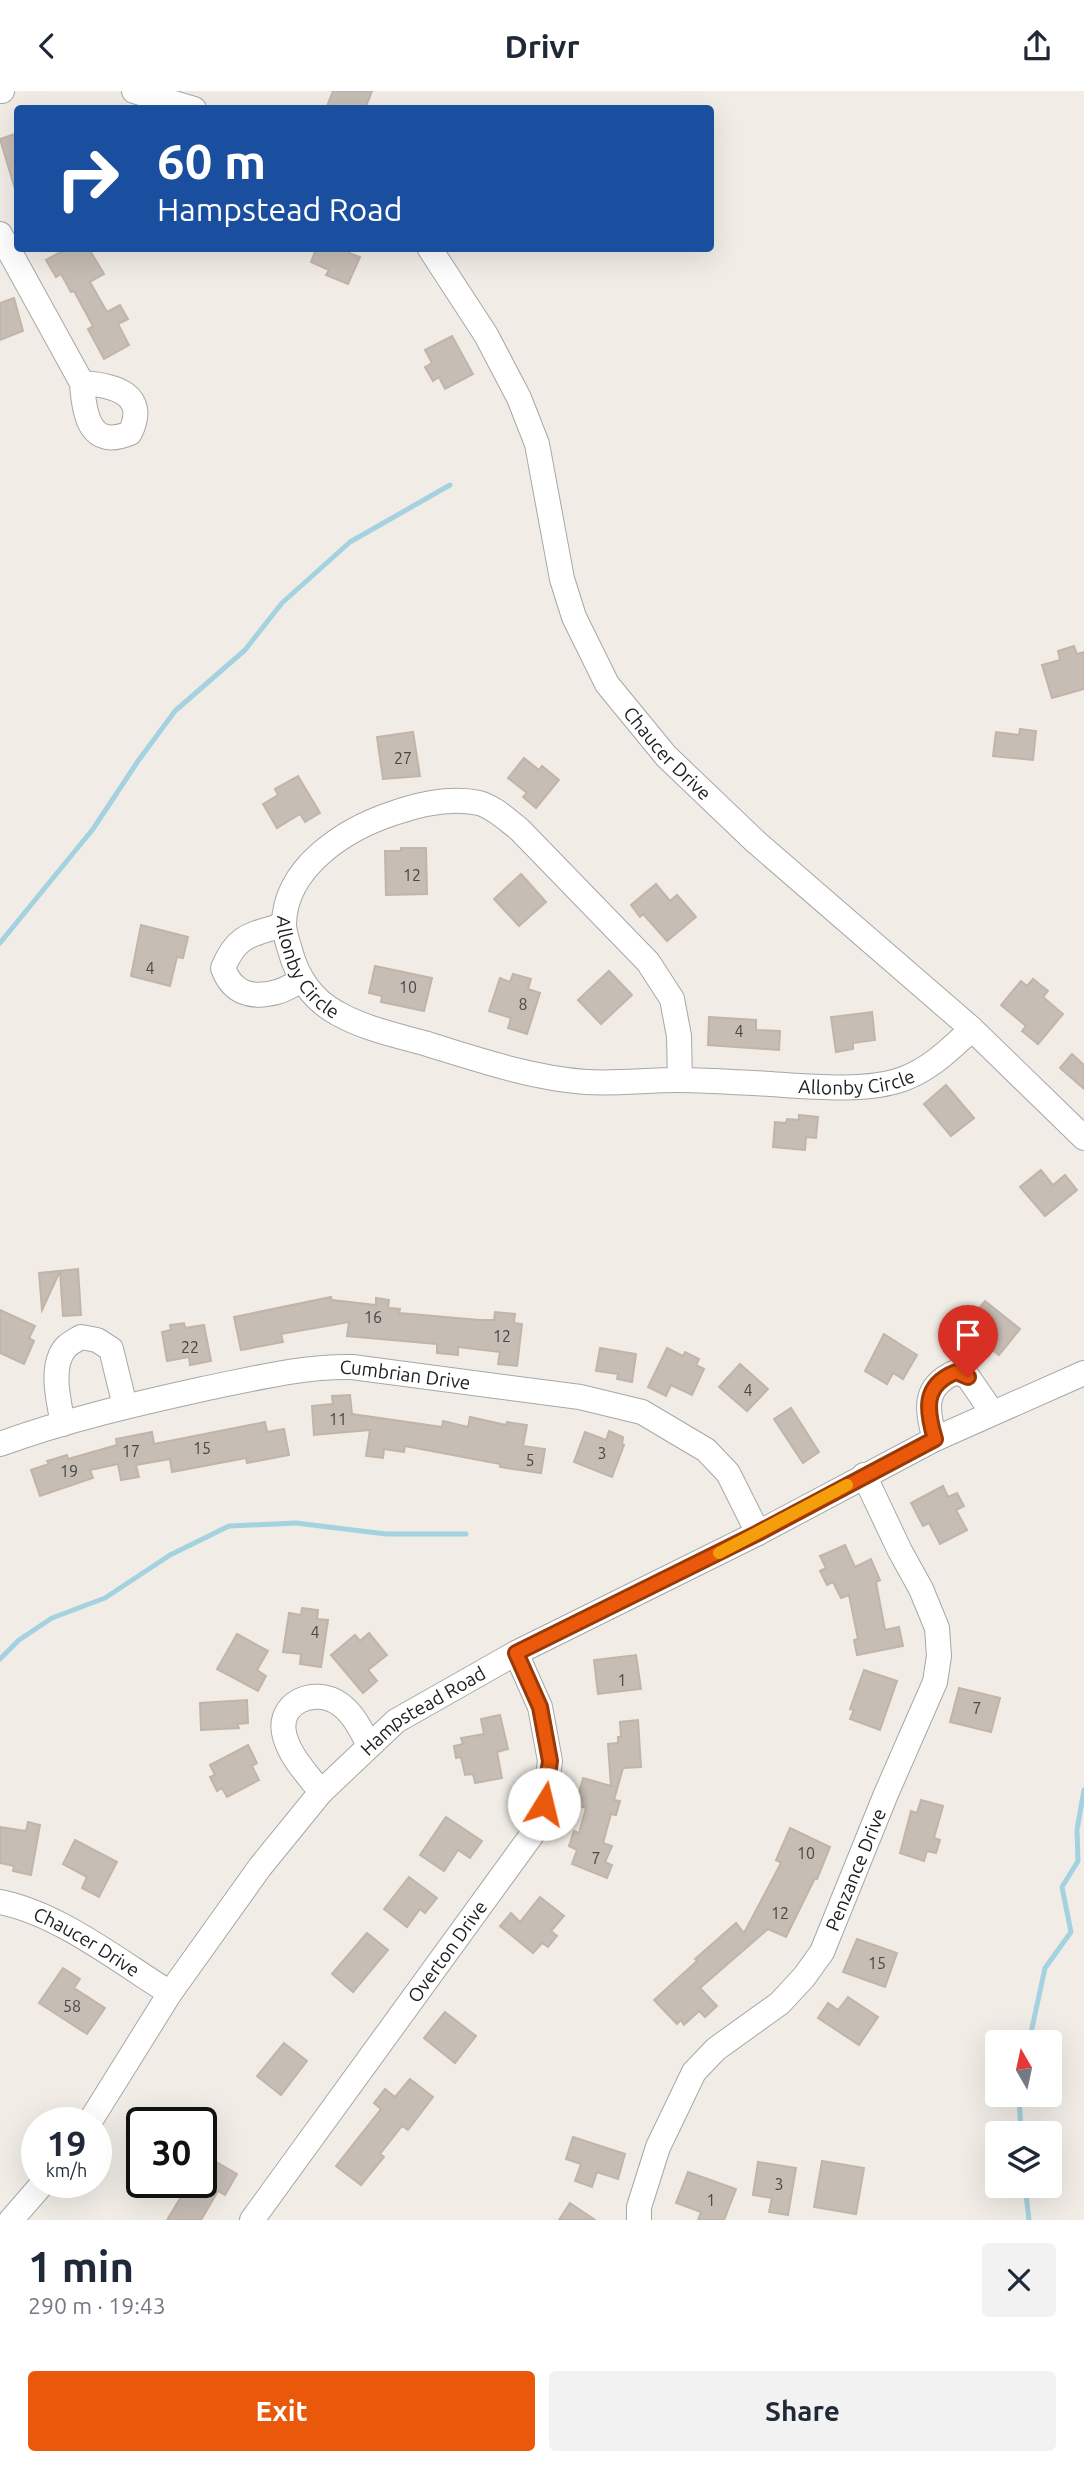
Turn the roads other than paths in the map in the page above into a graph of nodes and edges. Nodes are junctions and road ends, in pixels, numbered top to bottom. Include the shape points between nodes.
1 (134, 91) edge
2 (181, 105) edge
3 (0, 234) edge
4 (432, 252) edge
5 (82, 383) dead end
6 (284, 925) junction
7 (302, 980) junction
8 (972, 1028) junction
9 (680, 1080) junction
10 (1084, 1138) edge
11 (1084, 1373) edge
12 (125, 1406) junction
13 (992, 1412) junction
14 (63, 1424) junction
15 (935, 1439) junction
16 (0, 1444) edge
17 (864, 1475) junction
18 (758, 1533) junction
19 (516, 1653) junction
20 (369, 1745) junction
21 (321, 1792) junction
22 (0, 1902) edge
23 (170, 1993) junction
24 (99, 2107) edge
25 (30, 2198) edge
26 (11, 2220) edge
27 (252, 2220) edge
28 (639, 2220) edge

1 - 2 street
3 - 5 street
4 - 8 street, Chaucer Drive via 486,335 519,398 537,444 573,617 607,684 666,756 756,842
6 - 7 street, Allonby Circle
6 - 7 street via 237,942 223,968 228,981 248,993 278,992
6 - 9 street, Allonby Circle via 290,892 323,850 379,818 416,805 480,803 519,829 648,962 672,999 680,1036
7 - 9 street, Allonby Circle via 337,1013 474,1058 587,1082
8 - 9 street, Allonby Circle via 926,1067 902,1079 861,1087
8 - 10 street, Chaucer Drive
11 - 13 street, Hampstead Road
12 - 14 street, Cumbrian Drive
12 - 14 street via 111,1349 81,1337 65,1347 57,1367
12 - 18 street, Cumbrian Drive via 322,1367 580,1397 642,1412 706,1450 727,1473
13 - 15 street, Hampstead Road
13 - 15 street via 968,1377 956,1372 944,1377 928,1405
14 - 16 street, Cumbrian Drive
15 - 17 street, Hampstead Road
17 - 18 street, Hampstead Road
17 - 28 street, Penzance Drive via 937,1628 935,1682 822,1952 780,2003 716,2049 694,2072 658,2147
18 - 19 street, Hampstead Road
19 - 20 street, Hampstead Road via 396,1721
19 - 27 street, Overton Drive via 540,1707 550,1761 544,1804 531,1836
20 - 21 street, Hampstead Road
20 - 21 street via 355,1718 340,1703 311,1696 294,1702 285,1716 284,1734 289,1750
21 - 23 street, Hampstead Road via 260,1867
22 - 23 street, Chaucer Drive via 65,1927
23 - 24 street, Hampstead Road
25 - 26 street

